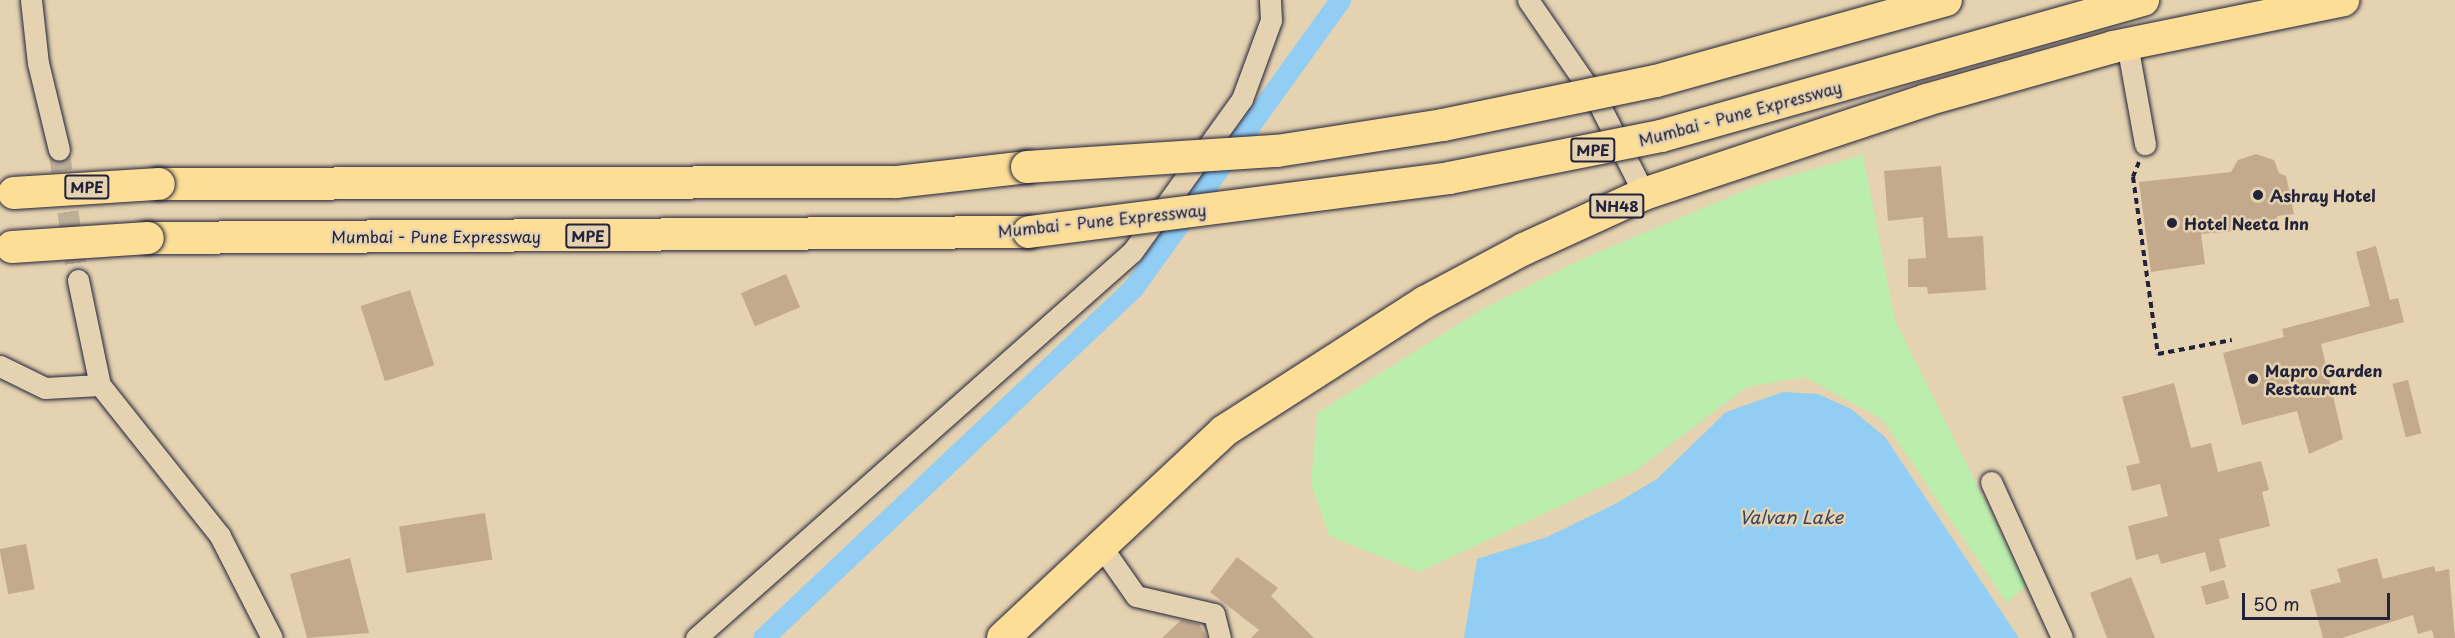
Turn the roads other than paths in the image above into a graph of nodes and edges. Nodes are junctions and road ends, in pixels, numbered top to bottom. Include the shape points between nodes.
1 (31, 0) edge
2 (1270, 0) edge
3 (1528, 0) edge
4 (1946, 0) edge
5 (2143, 0) edge
6 (2329, 1) edge
7 (2127, 44) junction
8 (2145, 144) road end
9 (59, 150) tunnel mouth
10 (7, 193) edge
11 (1644, 194) junction
12 (6, 247) edge
13 (78, 280) tunnel mouth
14 (0, 366) edge
15 (100, 385) junction
16 (1990, 482) dead end
17 (1101, 546) junction
18 (272, 638) edge
19 (696, 638) edge
20 (1003, 638) edge
21 (1220, 638) edge
22 (2062, 638) edge

1 - 9 street via 39,63
2 - 19 street via 1271,20 1242,99 1132,252
3 - 11 street via 1598,102
4 - 10 highway, MPE, bridge via 1656,81 1443,125 1277,151 1027,167 896,182 159,184
5 - 12 highway, Mumbai - Pune Expressway / MPE, bridge via 1661,136 1449,178 1029,232 148,238
6 - 7 highway, NH48
7 - 8 street
7 - 11 highway, NH48 via 1926,100
11 - 17 highway, NH48 via 1514,255 1331,360 1224,431
13 - 15 street
14 - 15 street via 45,388
15 - 18 street via 220,536
16 - 22 street
17 - 20 highway, NH48
17 - 21 street via 1136,596 1214,614

